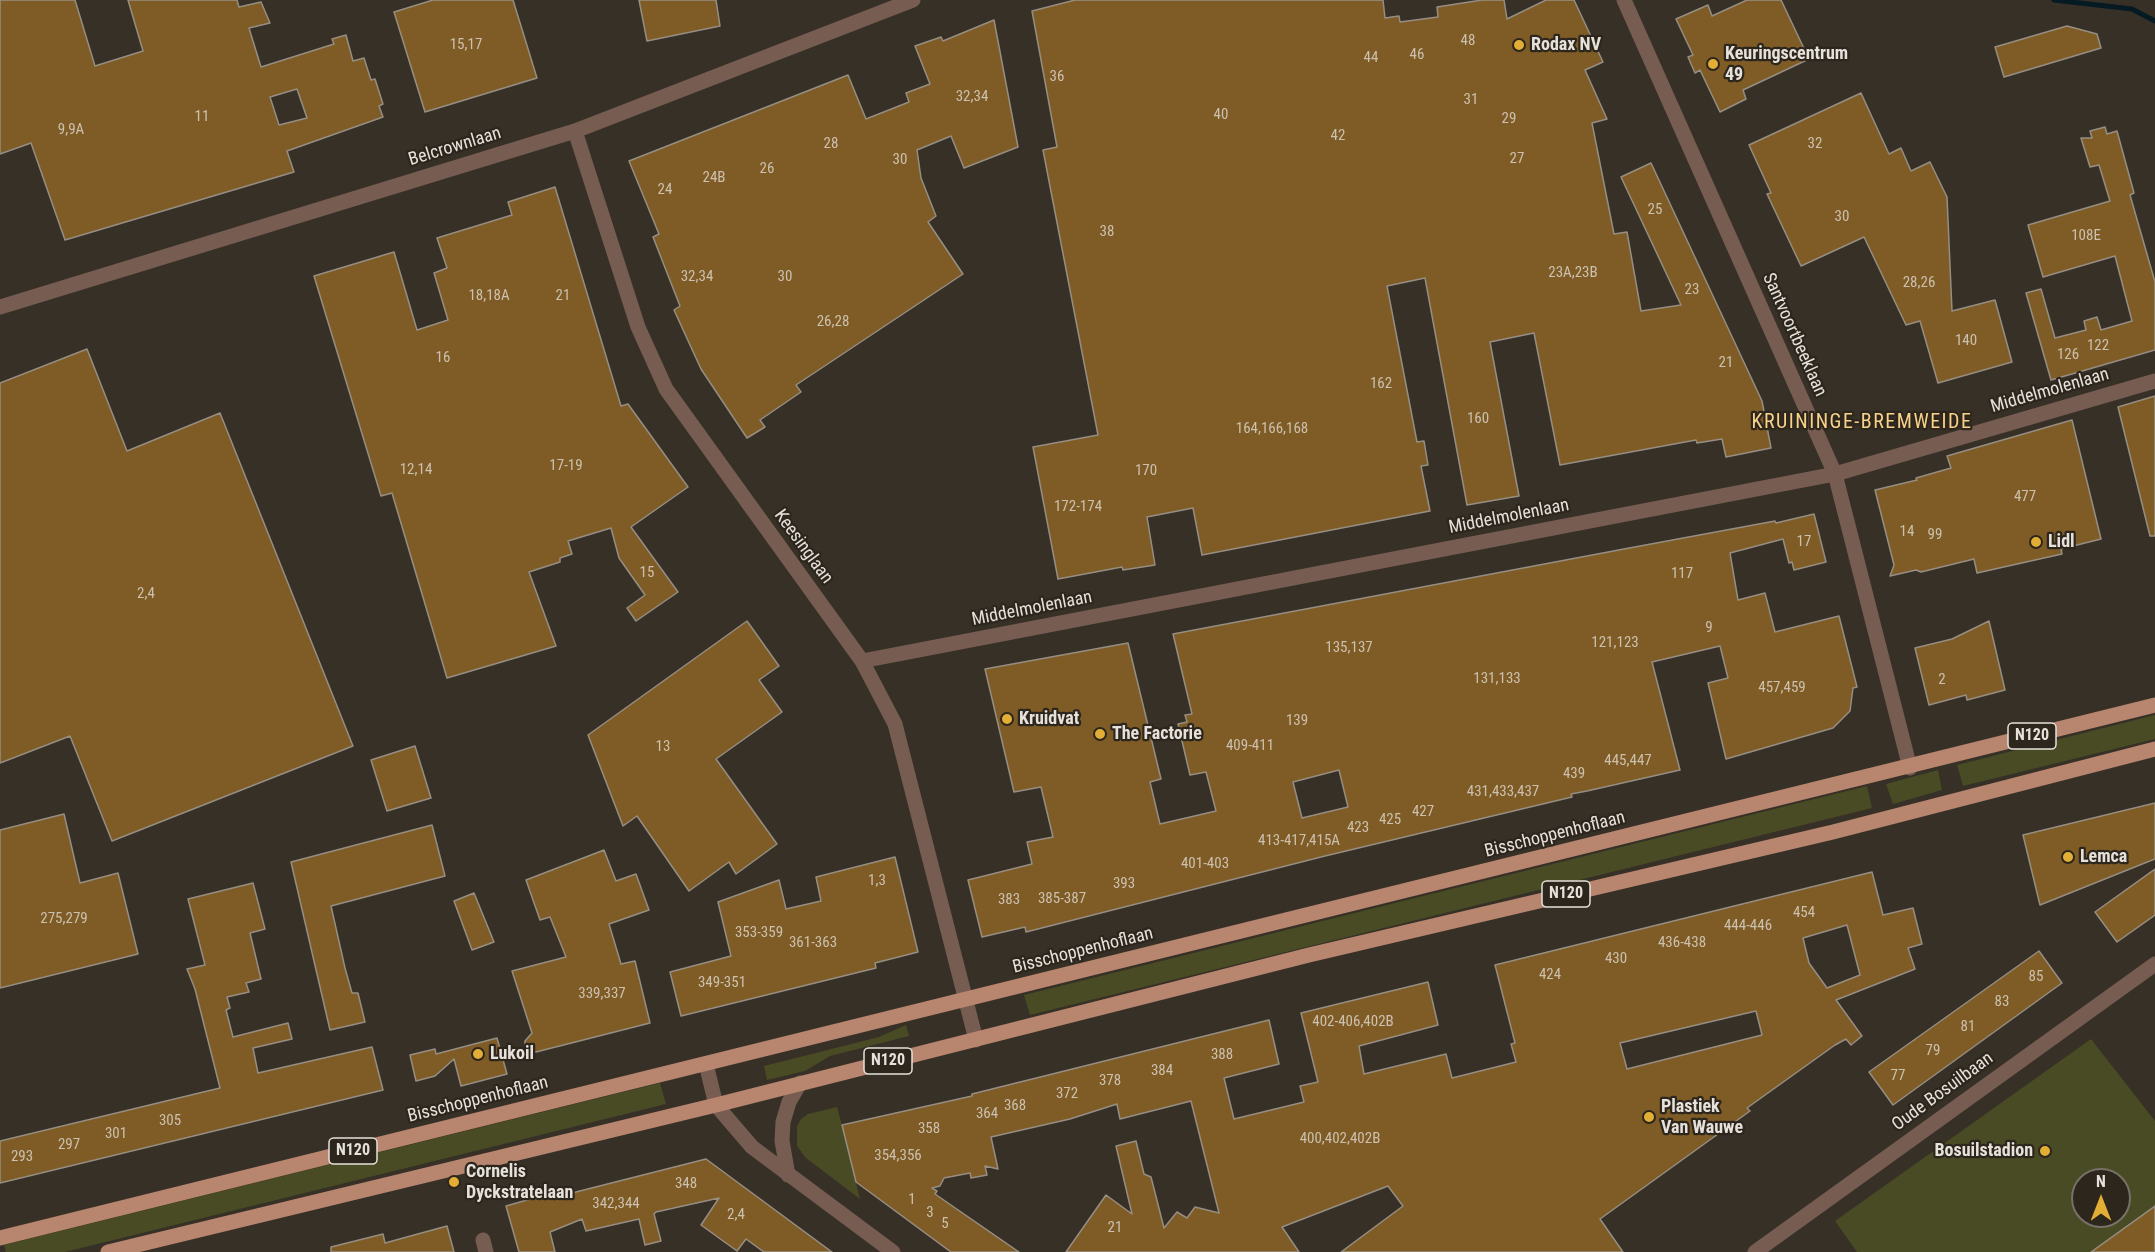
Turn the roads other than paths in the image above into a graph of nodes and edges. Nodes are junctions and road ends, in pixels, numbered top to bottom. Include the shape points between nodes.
1 (913, 0) edge
2 (1624, 0) edge
3 (575, 131) junction
4 (0, 307) edge
5 (2155, 381) edge
6 (1835, 474) junction
7 (862, 661) junction
8 (2155, 705) edge
9 (2155, 749) edge
10 (1910, 768) junction
11 (2155, 964) edge
12 (965, 1001) junction
13 (976, 1040) junction
14 (706, 1064) junction
15 (800, 1083) junction
16 (716, 1105) junction
17 (788, 1174) junction
18 (0, 1238) edge
19 (108, 1252) edge
20 (893, 1252) edge
21 (1755, 1252) edge

1 - 3 street, Belcrownlaan
2 - 6 street, Santvoortbeeklaan
3 - 4 street, Belcrownlaan
3 - 7 street, Keesinglaan via 638,327 666,389
5 - 6 street, Middelmolenlaan
6 - 7 street, Middelmolenlaan
6 - 10 street, Santvoortbeeklaan
7 - 12 street, Keesinglaan via 895,724
8 - 10 main road, Bisschoppenhoflaan / N120
9 - 13 main road, N120
10 - 12 main road, Bisschoppenhoflaan / N120
11 - 21 street, Oude Bosuilbaan
12 - 13 street
12 - 14 main road, Bisschoppenhoflaan / N120
13 - 15 main road, N120
14 - 16 street
14 - 18 main road, Bisschoppenhoflaan / N120
15 - 16 main road, N120
15 - 17 street via 783,1122
16 - 17 street via 753,1147
16 - 19 main road, N120
17 - 20 street

